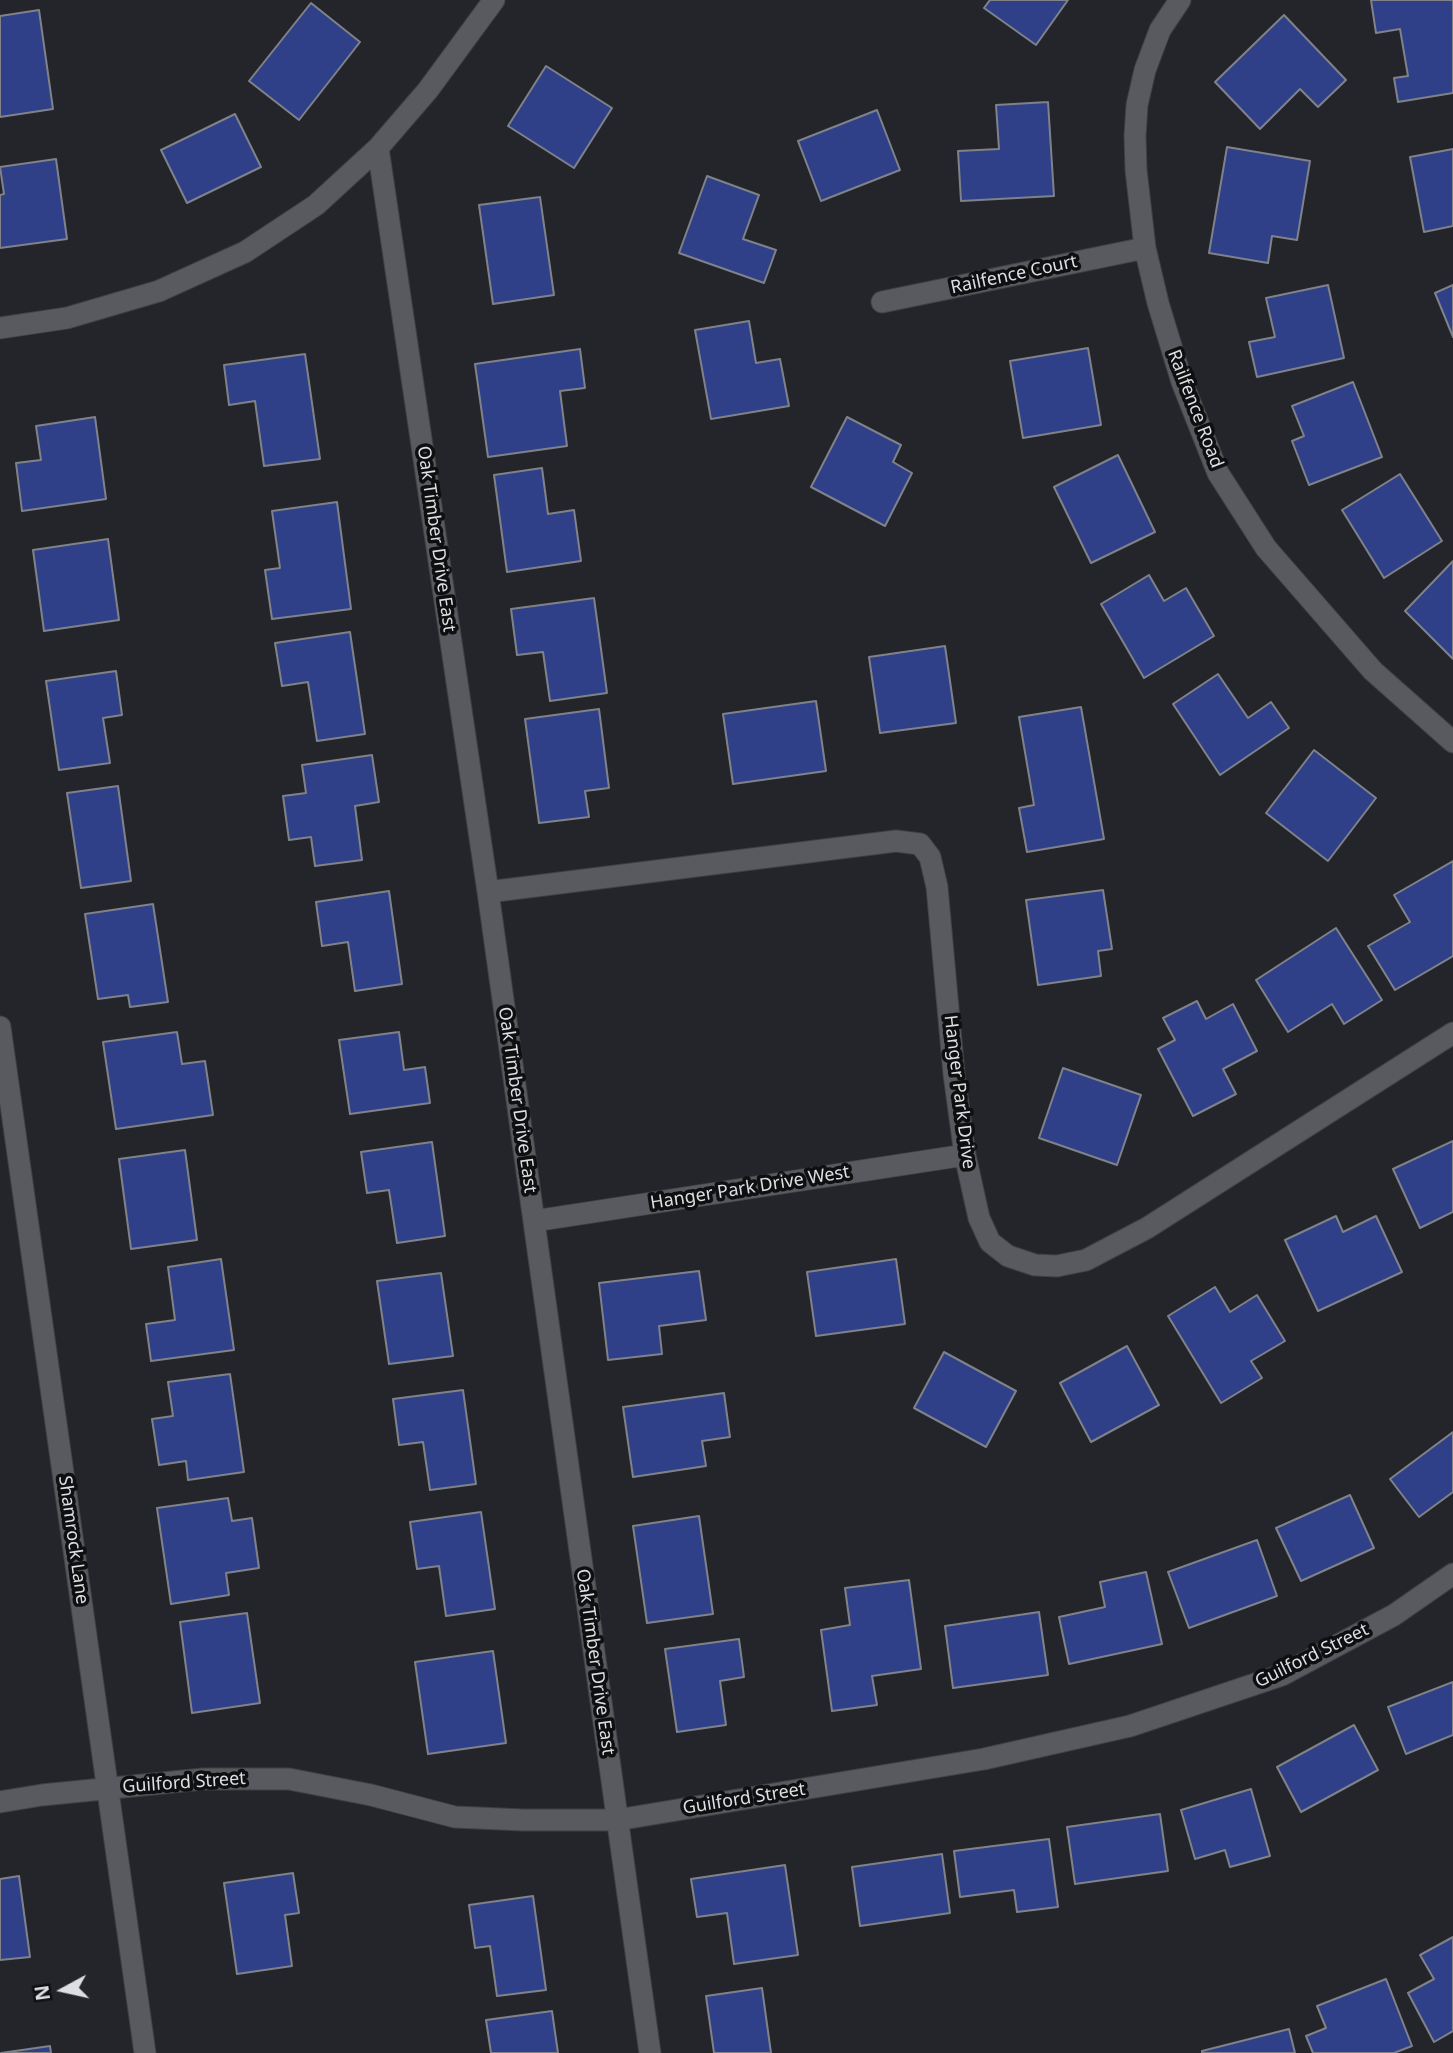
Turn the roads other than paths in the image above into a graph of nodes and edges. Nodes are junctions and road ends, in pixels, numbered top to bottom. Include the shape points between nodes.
1 (494, 0) edge
2 (1180, 0) edge
3 (378, 148) junction
4 (1145, 248) junction
5 (882, 302) dead end
6 (0, 328) edge
7 (1453, 742) edge
8 (488, 892) junction
9 (0, 1027) edge
10 (1453, 1033) edge
11 (965, 1155) junction
12 (534, 1221) junction
13 (1453, 1574) edge
14 (108, 1789) junction
15 (0, 1802) edge
16 (617, 1819) junction
17 (145, 2053) edge
18 (650, 2053) edge

1 - 3 street via 428,90
2 - 4 street, Railfence Road via 1160,30 1137,105 1136,170
3 - 6 street via 316,205 245,252 159,290 66,318
3 - 8 street, Oak Timber Drive East
4 - 5 street, Railfence Court
4 - 7 street, Railfence Road via 1182,382 1218,473 1266,548 1331,625 1373,671
8 - 11 street, Hanger Park Drive via 897,841 920,844 930,857 937,887
8 - 12 street, Oak Timber Drive East
9 - 14 street, Shamrock Lane
10 - 11 street, Hanger Park Drive via 1147,1228 1086,1260 1035,1265 1008,1256 990,1242 979,1218
11 - 12 street, Hanger Park Drive West
12 - 16 street, Oak Timber Drive East
13 - 16 street, Guilford Street via 1394,1615 1282,1675 1130,1726 984,1759
14 - 15 street, Guilford Street
14 - 16 street, Guilford Street via 203,1779 289,1779 455,1817
14 - 17 street, Shamrock Lane
16 - 18 street, Oak Timber Drive East

